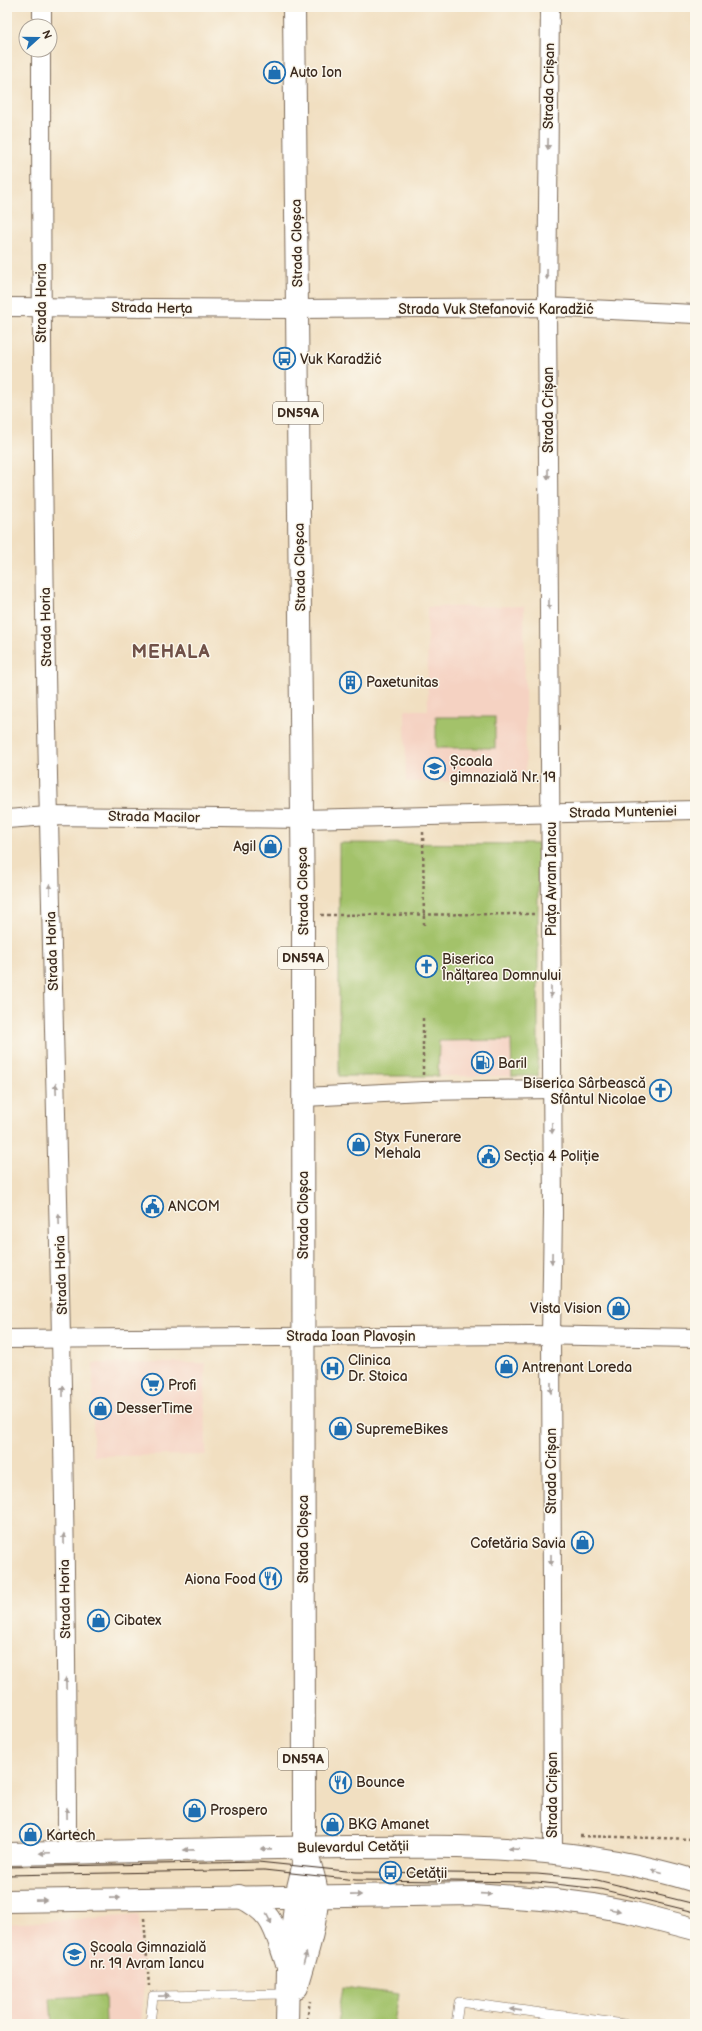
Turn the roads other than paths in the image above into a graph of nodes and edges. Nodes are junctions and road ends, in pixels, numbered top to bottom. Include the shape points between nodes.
1 (42, 7) edge
2 (294, 7) edge
3 (550, 7) edge
4 (42, 18) edge
5 (41, 58) edge
6 (7, 307) edge
7 (40, 307) junction
8 (547, 307) junction
9 (298, 310) junction
10 (695, 314) edge
11 (695, 810) edge
12 (551, 813) junction
13 (48, 816) junction
14 (7, 819) edge
15 (302, 819) junction
16 (552, 1089) junction
17 (304, 1098) junction
18 (551, 1335) junction
19 (303, 1336) junction
20 (62, 1338) junction
21 (695, 1338) edge
22 (7, 1339) edge
23 (304, 1848) junction
24 (67, 1852) junction
25 (553, 1853) junction
26 (7, 1854) edge
27 (695, 1881) edge
28 (239, 1896) junction
29 (296, 1896) junction
30 (317, 1896) junction
31 (7, 1901) edge
32 (695, 1929) edge
33 (288, 1968) junction
34 (288, 1994) junction
35 (287, 2023) edge
36 (150, 2024) edge
37 (456, 2024) edge
38 (624, 2024) edge

1 - 4 street
2 - 9 main road, Strada Cloșca / DN59A
3 -> 8 street, Strada Crișan
5 - 7 street, Strada Horia
6 - 7 street, Strada Herța
7 - 9 street, Strada Herța
7 - 13 street, Strada Horia
8 - 9 street, Strada Vuk Stefanović Karadžić
8 - 10 street, Strada Vuk Stefanović Karadžić
8 -> 12 street, Strada Crișan
9 - 15 main road, Strada Cloșca / DN59A
11 - 12 street, Strada Munteniei
12 - 15 street, Piața Avram Iancu
12 -> 16 street, Piața Avram Iancu
13 - 14 street, Strada Macilor
13 - 15 street, Strada Macilor
20 -> 13 street, Strada Horia
15 - 17 main road, Strada Cloșca / DN59A
16 - 17 street via 423,1091
16 -> 18 street, Strada Crișan
17 - 19 main road, Strada Cloșca / DN59A
18 - 19 street, Strada Ioan Plavoșin
18 - 21 street, Strada Ioan Plavoșin
18 -> 25 street, Strada Crișan
19 - 20 street, Strada Ioan Plavoșin
19 - 23 main road, Strada Cloșca / DN59A
20 - 22 street, Strada Ioan Plavoșin
24 -> 20 street, Strada Horia
23 -> 24 main road, Bulevardul Cetății
25 -> 23 main road, Bulevardul Cetății via 476,1846
23 - 29 main road, DN59A via 303,1867
23 - 30 main road, DN59A via 312,1868
24 -> 26 main road, Bulevardul Cetății
27 -> 25 main road, Bulevardul Cetății via 640,1866
28 - 29 main road
31 -> 28 main road
28 -> 33 main road, DN59A via 256,1904 266,1913 277,1934
29 - 30 main road
29 - 33 main road, DN59A
30 -> 32 main road via 435,1893 516,1896 600,1907
35 -> 30 main road, DN59A via 314,1926
33 - 34 main road, DN59A
34 - 35 main road, DN59A
36 -> 34 lane via 153,1996
38 -> 37 lane via 459,2002

